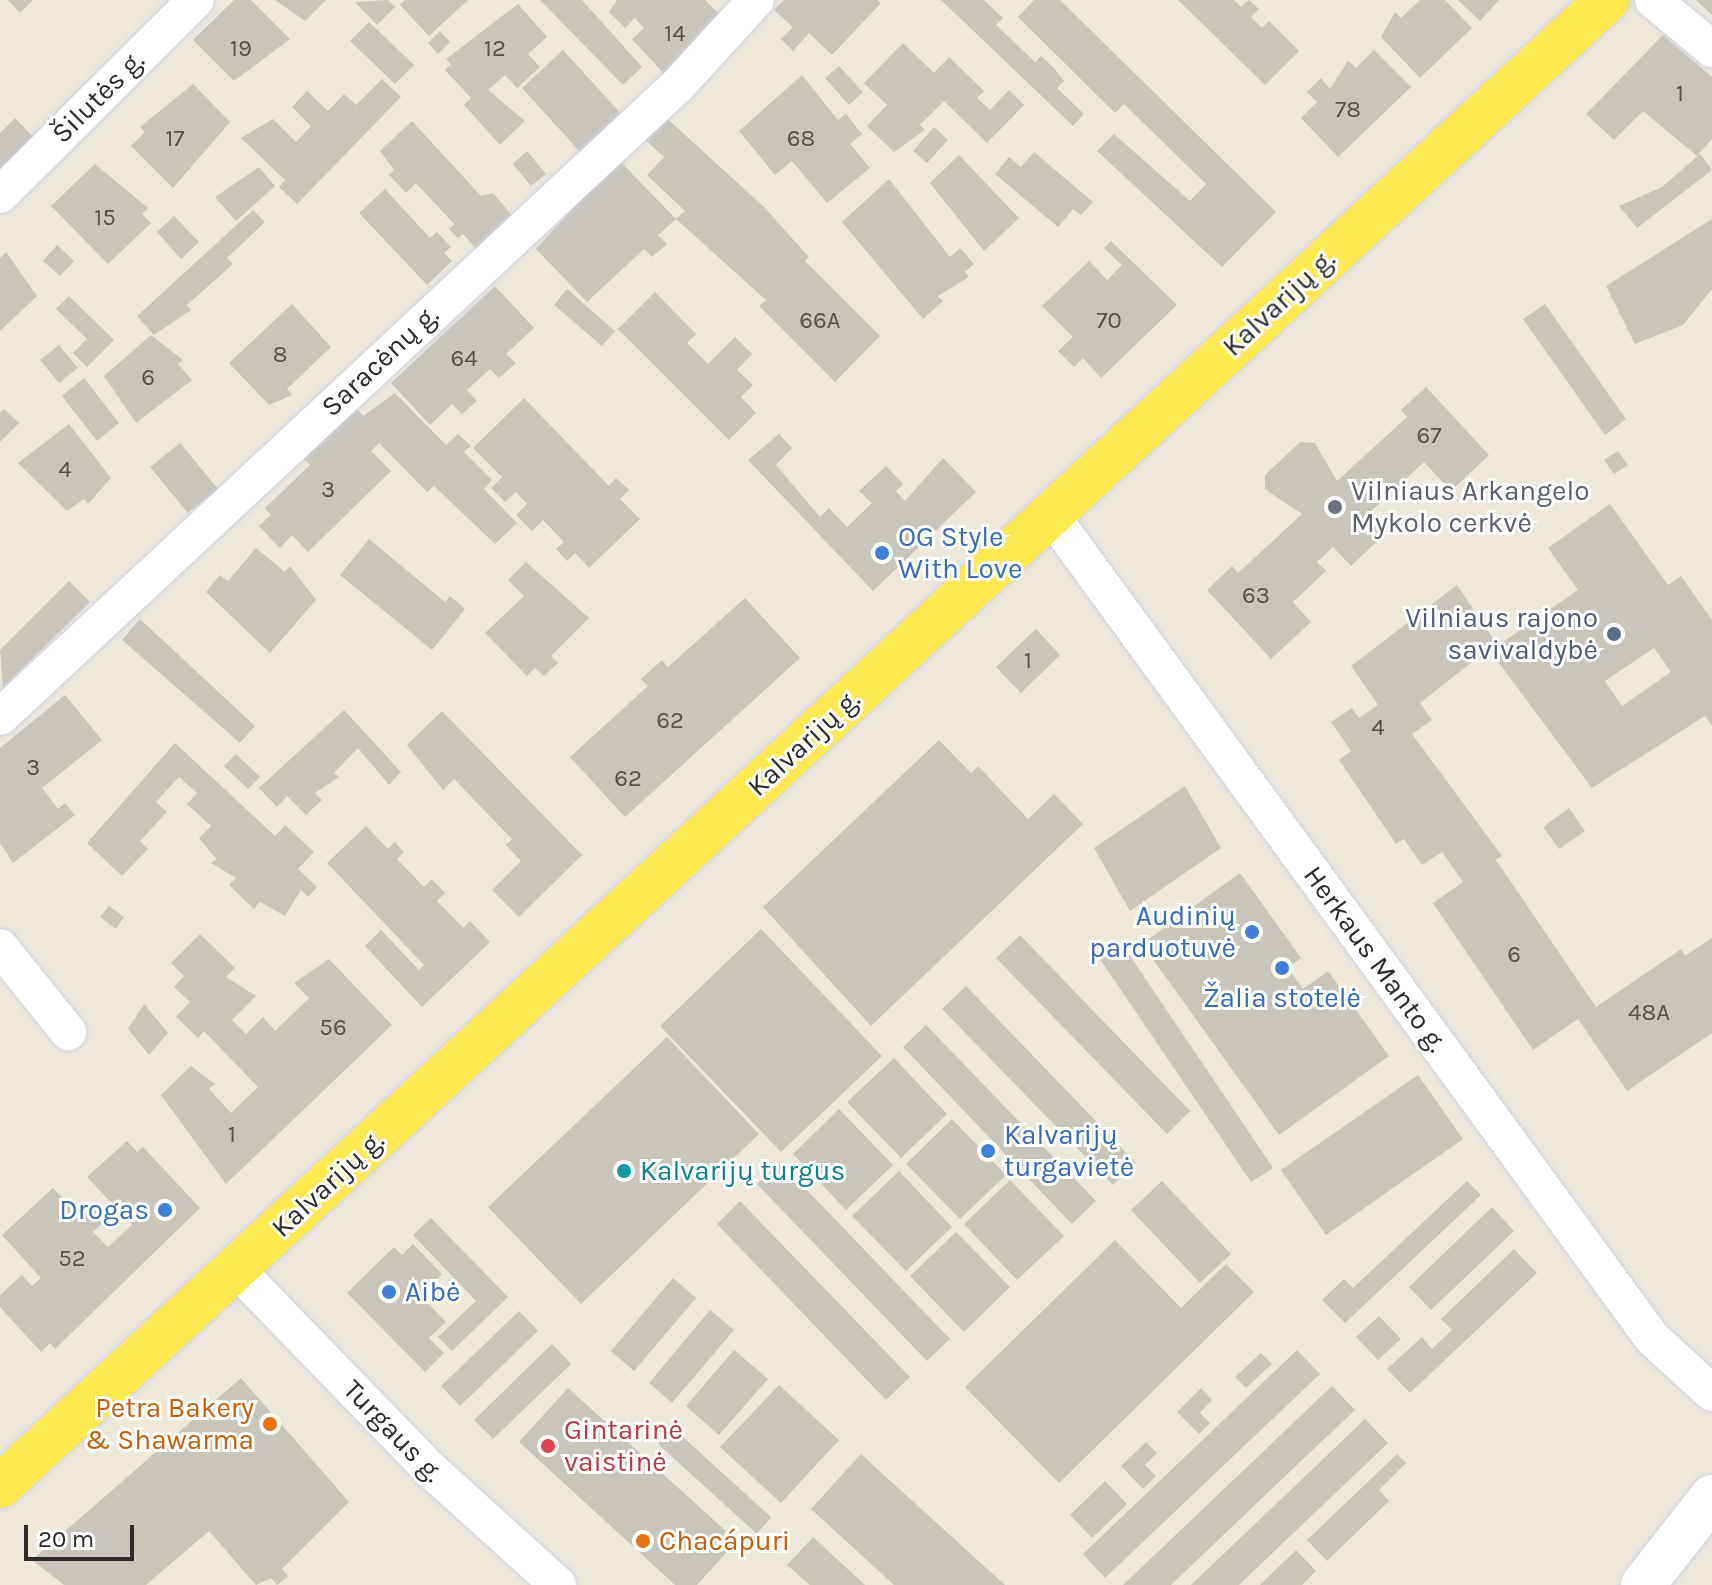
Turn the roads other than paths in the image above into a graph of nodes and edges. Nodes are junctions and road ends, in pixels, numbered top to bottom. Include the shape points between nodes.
1 (196, 0) edge
2 (756, 0) edge
3 (1653, 0) edge
4 (1605, 1) edge
5 (1712, 49) edge
6 (0, 195) edge
7 (1051, 515) junction
8 (0, 717) edge
9 (0, 947) edge
10 (68, 1032) dead end
11 (236, 1269) junction
12 (1712, 1393) edge
13 (0, 1486) edge
14 (1712, 1497) edge
15 (558, 1585) edge
16 (1643, 1585) edge

1 - 6 street, Šilutės g.
2 - 8 street, Saracėnų g. via 678,85
3 - 5 street
4 - 7 main road, Kalvarijų g.
7 - 11 main road, Kalvarijų g.
7 - 12 street, Herkaus Manto g. via 1652,1338
9 - 10 street
11 - 13 main road, Kalvarijų g.
11 - 15 street, Turgaus g. via 432,1471
14 - 16 main road

